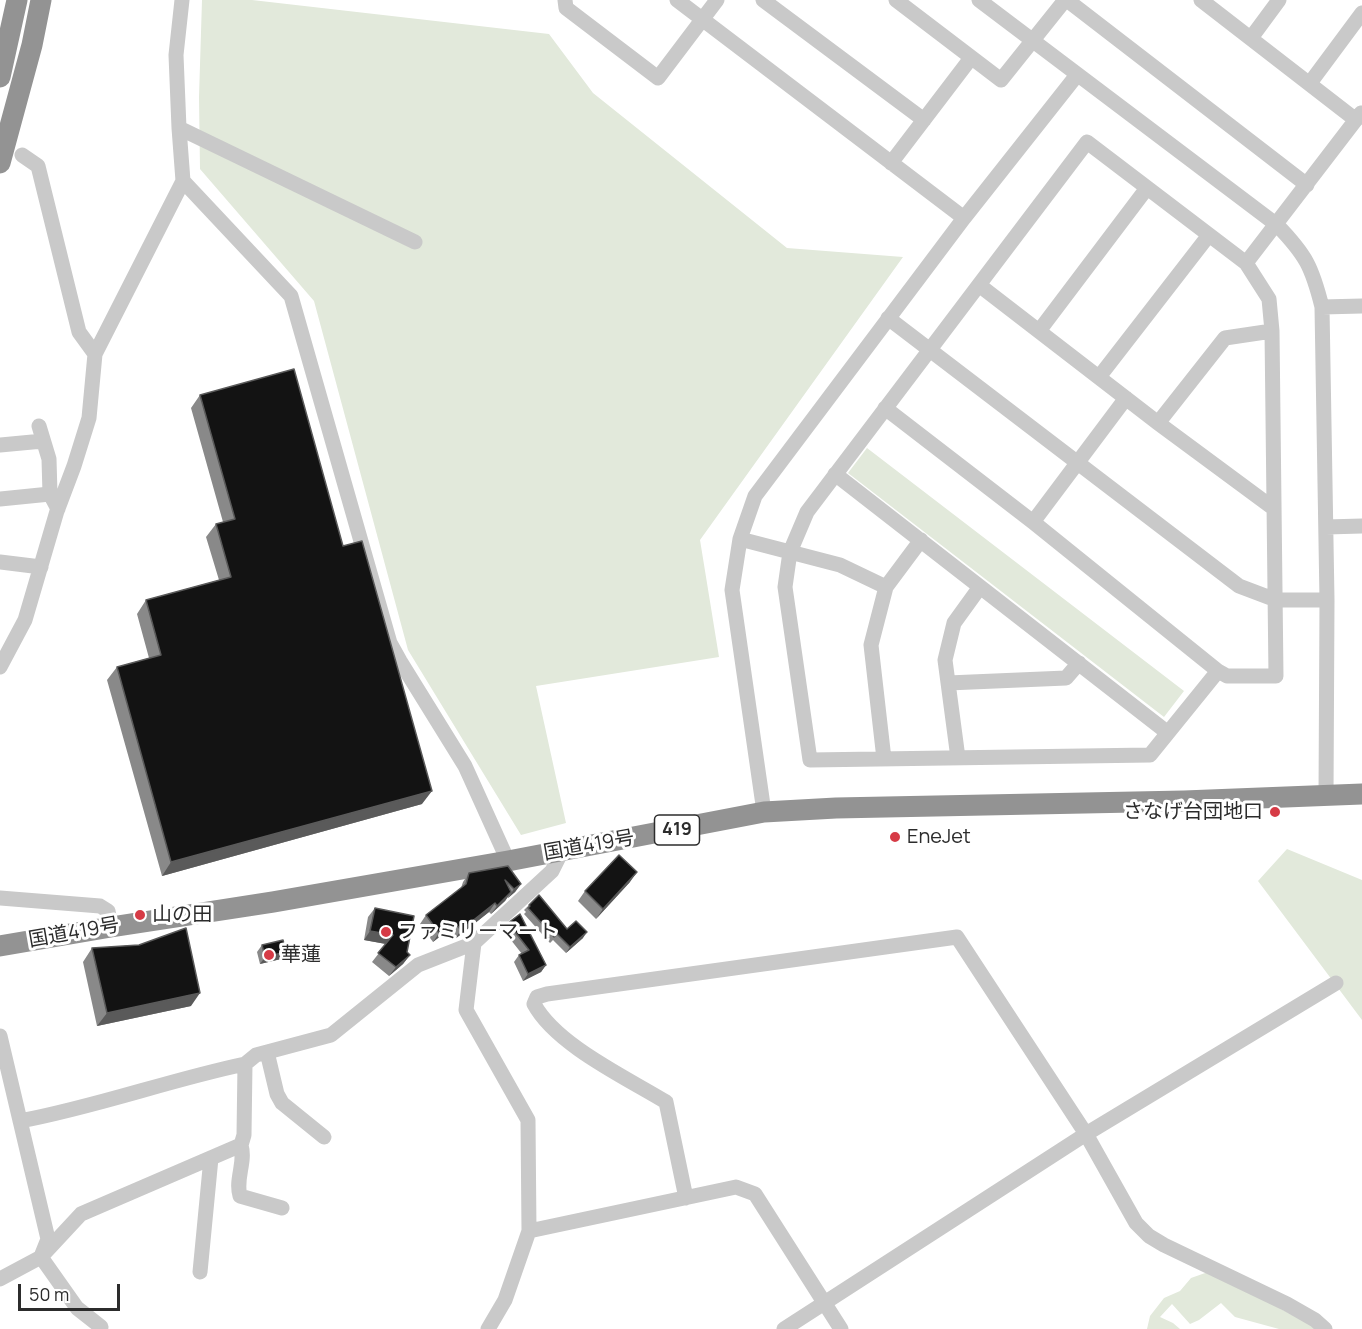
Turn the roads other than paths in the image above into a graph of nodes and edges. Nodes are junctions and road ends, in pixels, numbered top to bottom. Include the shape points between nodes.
1 (17, 0) edge
2 (41, 0) edge
3 (182, 0) edge
4 (565, 0) edge
5 (677, 0) edge
6 (717, 0) edge
7 (763, 0) edge
8 (896, 0) edge
9 (980, 0) edge
10 (1066, 0) edge
11 (1201, 0) edge
12 (1279, 0) edge
13 (1362, 13) edge
14 (702, 20) junction
15 (1251, 38) junction
16 (1033, 41) junction
17 (971, 58) junction
18 (1077, 75) junction
19 (0, 77) edge
20 (1310, 83) junction
21 (1359, 116) edge
22 (924, 120) junction
23 (178, 128) junction
24 (22, 155) dead end
25 (0, 163) edge
26 (891, 163) junction
27 (183, 181) junction
28 (1307, 185) junction
29 (1147, 188) junction
30 (963, 218) junction
31 (1277, 225) junction
32 (1209, 235) junction
33 (415, 242) dead end
34 (1246, 263) junction
35 (979, 285) junction
36 (1362, 306) edge
37 (1322, 307) junction
38 (888, 318) junction
39 (1039, 331) junction
40 (1272, 332) junction
41 (931, 350) junction
42 (95, 354) junction
43 (1099, 377) junction
44 (1126, 398) junction
45 (885, 408) junction
46 (1158, 423) junction
47 (0, 445) edge
48 (1077, 463) junction
49 (836, 474) junction
50 (50, 494) junction
51 (0, 499) edge
52 (1273, 508) junction
53 (58, 509) junction
54 (1033, 522) junction
55 (1362, 526) edge
56 (1326, 527) junction
57 (740, 539) junction
58 (921, 540) junction
59 (790, 552) junction
60 (0, 562) edge
61 (42, 567) junction
62 (886, 587) junction
63 (980, 587) junction
64 (1276, 600) junction
65 (1327, 600) junction
66 (1079, 663) junction
67 (0, 667) edge
68 (1218, 671) junction
69 (948, 683) junction
70 (1168, 733) junction
71 (958, 758) junction
72 (884, 759) junction
73 (1362, 795) edge
74 (1326, 796) junction
75 (764, 812) junction
76 (562, 851) junction
77 (508, 861) junction
78 (0, 898) edge
79 (111, 927) junction
80 (474, 943) junction
81 (0, 946) edge
82 (1336, 983) dead end
83 (0, 1036) edge
84 (267, 1052) junction
85 (245, 1064) junction
86 (20, 1121) junction
87 (1086, 1134) junction
88 (324, 1137) dead end
89 (241, 1145) junction
90 (212, 1158) junction
91 (686, 1198) junction
92 (282, 1208) dead end
93 (529, 1231) junction
94 (41, 1257) junction
95 (200, 1272) dead end
96 (0, 1279) edge
97 (824, 1304) junction
98 (99, 1329) edge
99 (488, 1329) edge
100 (784, 1329) edge
101 (841, 1329) edge
102 (1325, 1329) edge

1 - 19 highway
2 - 25 highway
3 - 23 street via 176,55
4 - 14 street via 566,8 658,78
5 - 14 street
6 - 14 street
7 - 22 street
8 - 17 street
9 - 16 street
10 - 16 street
10 - 28 street
11 - 15 street
12 - 15 street
13 - 20 street
14 - 26 street
15 - 20 street
16 - 17 street via 1001,80
16 - 18 street
17 - 22 street
18 - 30 street
18 - 31 street
20 - 21 street
21 - 28 street
22 - 26 street
23 - 27 street
23 - 33 street
24 - 42 street via 38,166 79,332
26 - 30 street
27 - 42 street
27 - 77 street via 291,296 390,643 465,766
28 - 31 street
29 - 32 street
29 - 35 street via 1087,142
29 - 39 street
30 - 38 street
31 - 34 street
31 - 37 street via 1299,248 1314,275
32 - 34 street
32 - 43 street
34 - 40 street via 1269,299
35 - 39 street
35 - 41 street
36 - 37 street
37 - 56 street
38 - 41 street
38 - 57 street via 755,496
39 - 43 street
40 - 46 street via 1225,338
40 - 52 street
41 - 45 street
41 - 48 street
42 - 53 street via 89,418
43 - 44 street
44 - 46 street
44 - 48 street
45 - 49 street
45 - 54 street
46 - 52 street
47 - 50 street via 41,433 49,459
48 - 54 street
48 - 64 street via 1239,586
49 - 58 street
49 - 59 street via 807,513
50 - 51 street
50 - 53 street
52 - 64 street
53 - 61 street
54 - 68 street
55 - 56 street
56 - 65 street
57 - 59 street
57 - 75 street via 732,590
58 - 62 street
58 - 63 street
59 - 62 street via 840,565
59 - 72 street via 785,587 810,759
60 - 61 street
61 - 67 street via 25,620
62 - 72 street via 871,645
63 - 66 street
63 - 69 street via 954,622 945,660
64 - 65 street
64 - 68 street via 1276,676 1227,676
65 - 74 street
66 - 69 street via 1066,678
66 - 70 street
68 - 70 street
69 - 71 street
70 - 71 street via 1150,755
71 - 72 street
73 - 74 highway, 国道419号 / 419
74 - 75 highway, 国道419号 / 419
75 - 76 highway, 国道419号 / 419
76 - 77 highway, 国道419号 / 419
76 - 80 street via 552,871
77 - 79 highway, 国道419号 / 419
78 - 79 street via 100,906 108,911
79 - 81 highway, 国道419号 / 419
80 - 84 street via 418,965 331,1035
80 - 93 street via 466,1010 528,1120
82 - 87 street
83 - 86 street
84 - 85 street
84 - 88 street via 282,1103
85 - 86 street
85 - 89 street
86 - 94 street via 48,1239
87 - 91 street via 957,937 537,997 534,1004 559,1035 666,1102
87 - 97 street
87 - 102 street via 1136,1222 1149,1236 1287,1304
89 - 90 street
89 - 92 street via 240,1196
90 - 94 street via 81,1214
90 - 95 street
91 - 93 street
91 - 97 street via 736,1188 755,1194
93 - 99 street via 505,1300
94 - 96 street
94 - 98 street via 77,1308
97 - 100 street
97 - 101 street

